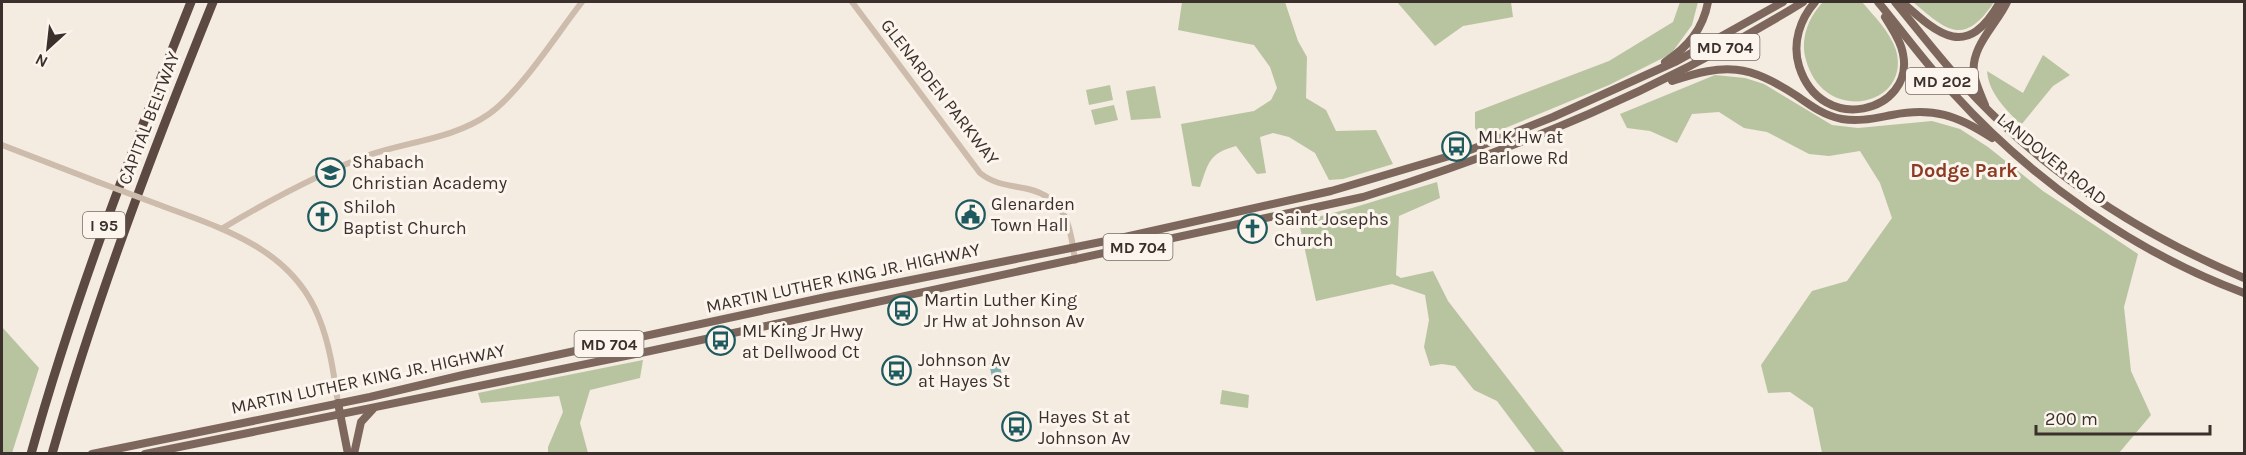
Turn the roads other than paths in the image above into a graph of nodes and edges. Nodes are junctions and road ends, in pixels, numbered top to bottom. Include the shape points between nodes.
1 (191, 2) edge
2 (213, 2) edge
3 (582, 2) edge
4 (852, 2) edge
5 (1708, 2) edge
6 (1783, 2) edge
7 (1803, 2) edge
8 (1815, 2) edge
9 (1877, 2) edge
10 (1895, 2) edge
11 (1902, 2) edge
12 (2000, 2) edge
13 (2007, 2) edge
14 (1639, 79) junction
15 (1646, 89) junction
16 (1986, 108) junction
17 (2, 145) edge
18 (2014, 153) junction
19 (1278, 204) junction
20 (1283, 215) junction
21 (2126, 219) junction
22 (223, 228) junction
23 (2118, 230) junction
24 (1073, 246) junction
25 (1075, 261) junction
26 (2244, 278) edge
27 (2244, 292) edge
28 (338, 404) junction
29 (373, 409) junction
30 (340, 415) junction
31 (31, 453) edge
32 (52, 453) edge
33 (92, 453) edge
34 (145, 453) edge
35 (348, 453) edge
36 (354, 453) edge

1 - 31 highway, CAPITAL BELTWAY / I 95 via 107,217
2 - 32 highway, CAPITAL BELTWAY / I 95 via 127,221
3 - 22 street via 509,96 480,119 453,133 336,168
4 - 24 street, GLENARDEN PARKWAY via 975,167 990,180 1035,191 1051,200 1067,219
5 - 14 main road via 1701,26 1689,43
6 - 14 main road, MARTIN LUTHER KING JR. HIGHWAY / MD 704 via 1709,45
7 - 15 main road, MARTIN LUTHER KING JR. HIGHWAY / MD 704
8 - 9 main road via 1797,36 1799,67 1807,85 1820,98 1839,108 1856,110 1883,101 1894,90 1903,71 1901,46
9 - 18 main road, LANDOVER ROAD / MD 202 via 1954,94
10 - 16 main road, LANDOVER ROAD / MD 202
11 - 12 main road via 1939,33 1960,37 1979,29
13 - 16 main road via 1974,62
14 - 19 main road, MARTIN LUTHER KING JR. HIGHWAY / MD 704 via 1470,150
15 - 18 main road via 1702,71 1741,70 1770,80 1832,117 1856,120 1913,111 1943,114 1972,126
15 - 20 main road, MARTIN LUTHER KING JR. HIGHWAY / MD 704 via 1474,161 1363,197
16 - 21 main road, LANDOVER ROAD / MD 202 via 2060,174
17 - 22 street, bridge
18 - 23 main road, LANDOVER ROAD / MD 202
19 - 20 main road
19 - 24 main road, MARTIN LUTHER KING JR. HIGHWAY / MD 704
20 - 25 main road, MARTIN LUTHER KING JR. HIGHWAY / MD 704
21 - 23 main road
21 - 26 main road, LANDOVER ROAD / MD 202
22 - 28 street via 265,250 302,287 320,321
23 - 27 main road, LANDOVER ROAD / MD 202 via 2174,261
24 - 25 street, GLENARDEN PARKWAY
24 - 28 main road, MARTIN LUTHER KING JR. HIGHWAY / MD 704
25 - 29 main road, MARTIN LUTHER KING JR. HIGHWAY / MD 704
28 - 30 main road
28 - 33 main road, MARTIN LUTHER KING JR. HIGHWAY / MD 704
29 - 30 main road, MARTIN LUTHER KING JR. HIGHWAY / MD 704
29 - 36 main road via 362,422
30 - 34 main road, MARTIN LUTHER KING JR. HIGHWAY / MD 704
30 - 35 main road

